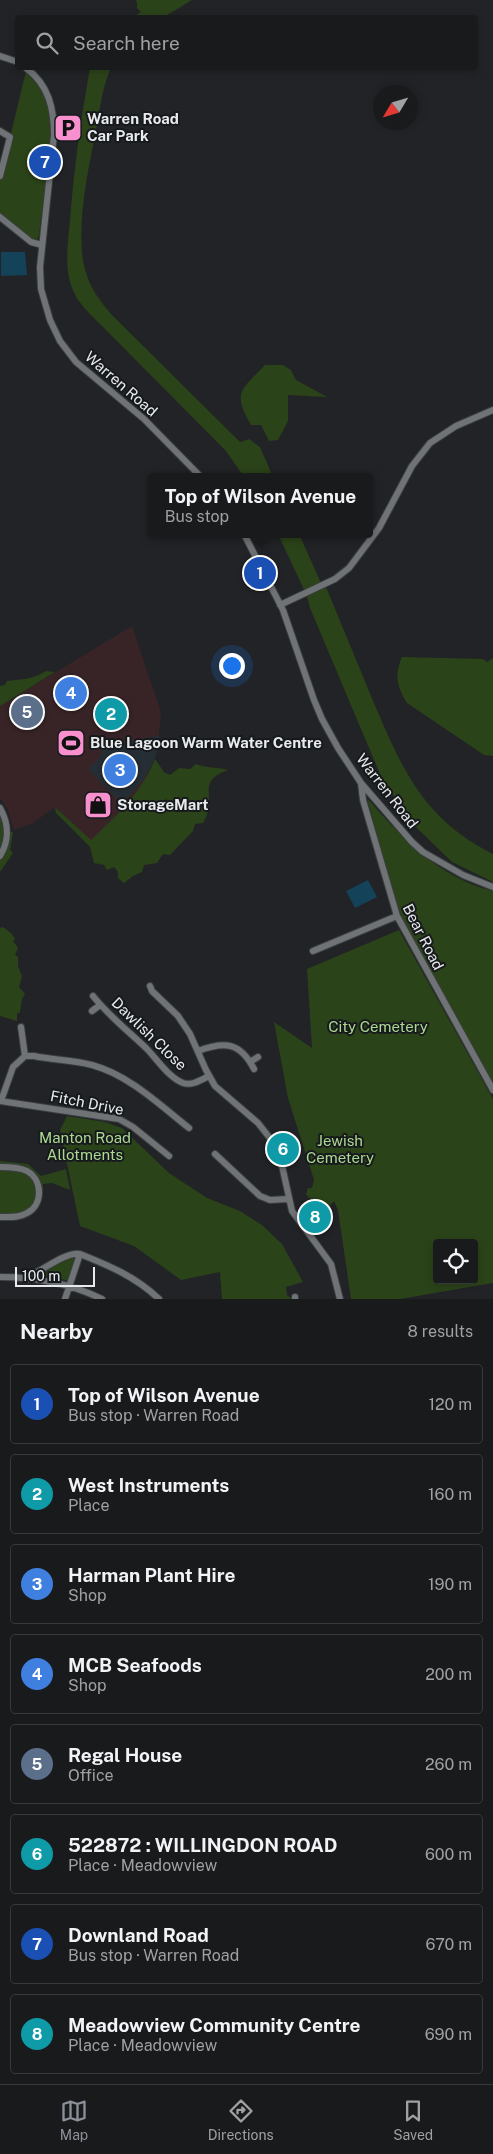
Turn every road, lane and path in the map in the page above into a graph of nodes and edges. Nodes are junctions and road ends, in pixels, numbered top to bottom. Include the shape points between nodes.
1 (0, 56) edge
2 (15, 61) edge
3 (28, 70) edge
4 (0, 131) edge
5 (0, 176) edge
6 (0, 217) edge
7 (42, 245) junction
8 (493, 410) edge
9 (197, 473) edge
10 (373, 536) edge
11 (246, 538) edge
12 (372, 538) edge
13 (280, 605) junction
14 (361, 783) junction
15 (0, 808) edge
16 (0, 856) edge
17 (493, 887) edge
18 (397, 916) junction
19 (313, 952) dead end
20 (150, 986) dead end
21 (93, 996) dead end
22 (100, 1005) junction
23 (92, 1011) dead end
24 (24, 1030) dead end
25 (198, 1051) junction
26 (25, 1056) junction
27 (258, 1057) dead end
28 (250, 1062) junction
29 (254, 1069) dead end
30 (209, 1076) junction
31 (493, 1090) edge
32 (1, 1101) edge
33 (189, 1128) dead end
34 (215, 1154) dead end
35 (169, 1156) dead end
36 (0, 1167) edge
37 (288, 1199) junction
38 (0, 1217) edge
39 (80, 1254) junction
40 (0, 1277) edge
41 (32, 1278) junction
42 (70, 1286) junction
43 (65, 1299) edge
44 (102, 1299) edge
45 (159, 1299) edge
46 (340, 1299) edge

1 - 2 street
3 - 7 street, Warren Road via 45,88 53,116 54,135
4 - 5 street via 9,136
6 - 7 street via 31,242
7 - 9 street, Warren Road via 40,279 43,300 64,346 90,375 144,418
8 - 10 street via 456,426 430,443 412,466
11 - 13 street, Warren Road
12 - 13 street via 349,568 334,579
13 - 14 street, Warren Road via 317,706 338,748
14 - 17 street, Warren Road via 423,852 464,876
14 - 18 street, Bear Road via 363,800
15 - 16 street via 7,834
18 - 19 street
18 - 31 street, Bear Road
20 - 25 street via 182,1022
21 - 22 street, Dawlish Close
22 - 23 street, Dawlish Close
22 - 30 street, Dawlish Close via 179,1081 192,1084
24 - 26 street
25 - 28 street via 218,1044 228,1045 239,1050
25 - 30 street
26 - 32 street via 13,1067
26 - 33 street via 89,1064 111,1073 133,1085
27 - 28 street
28 - 29 street
30 - 37 street via 273,1142 281,1161
32 - 35 street, Fitch Drive via 119,1120 133,1126 159,1153
34 - 37 street via 260,1196 270,1200
36 - 38 street via 27,1171 35,1178 39,1191 37,1204 28,1212
37 - 46 street via 296,1220 331,1264
39 - 41 street via 33,1274
39 - 42 street
39 - 45 street via 121,1271
40 - 41 street
41 - 42 street
42 - 43 street
42 - 44 street

